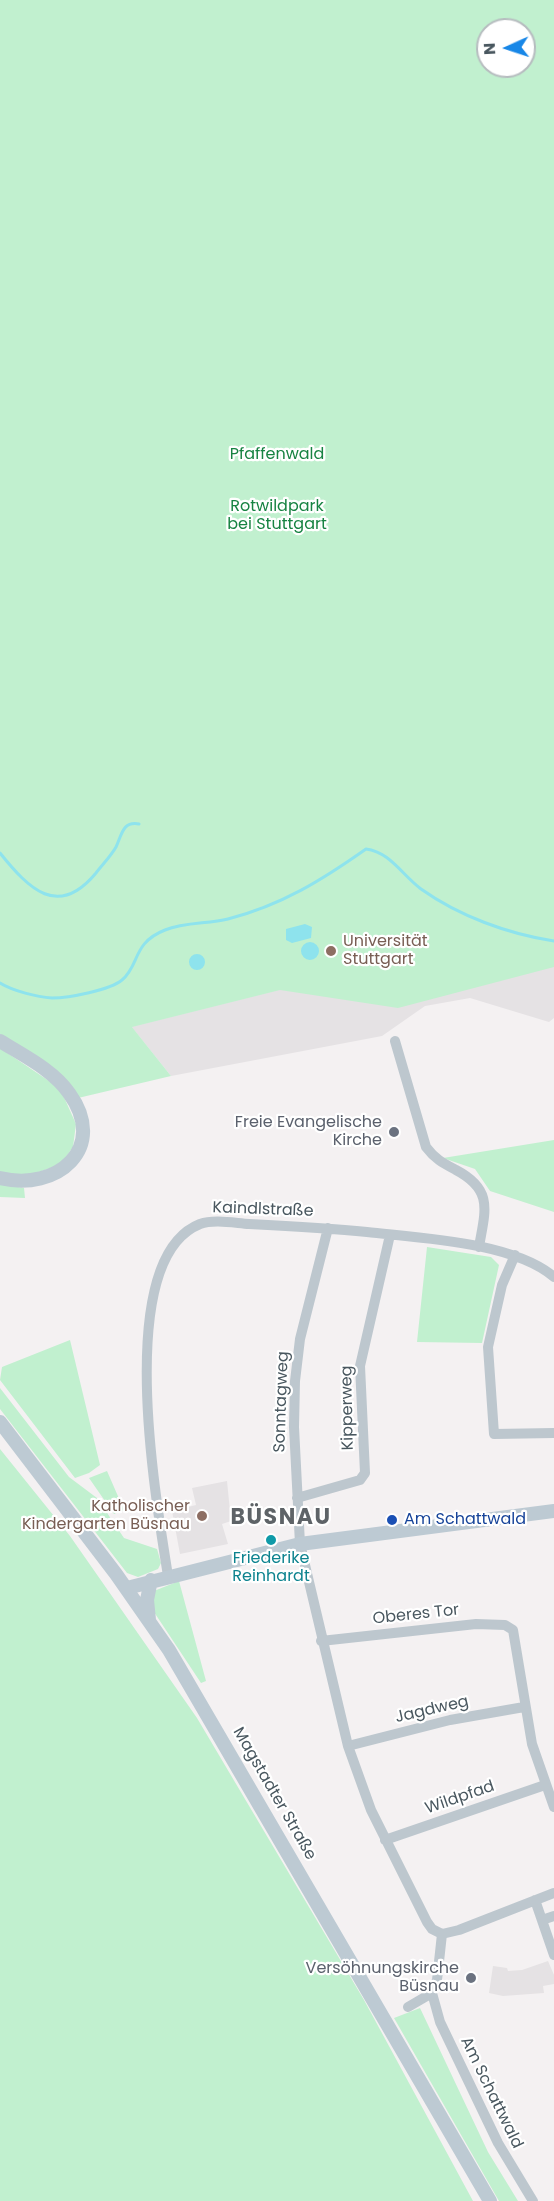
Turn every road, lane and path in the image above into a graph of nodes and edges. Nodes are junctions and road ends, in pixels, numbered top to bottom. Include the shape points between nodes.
1 (0, 1041) edge
2 (395, 1041) dead end
3 (0, 1178) edge
4 (327, 1228) junction
5 (390, 1235) junction
6 (479, 1247) junction
7 (515, 1255) junction
8 (554, 1277) edge
9 (0, 1422) edge
10 (554, 1433) edge
11 (297, 1498) junction
12 (554, 1511) edge
13 (300, 1544) junction
14 (168, 1576) junction
15 (151, 1580) junction
16 (127, 1588) junction
17 (150, 1622) junction
18 (321, 1641) junction
19 (524, 1707) junction
20 (348, 1746) junction
21 (545, 1785) junction
22 (554, 1807) edge
23 (385, 1840) junction
24 (554, 1893) edge
25 (535, 1900) junction
26 (554, 1916) edge
27 (542, 1920) junction
28 (442, 1934) junction
29 (554, 1955) edge
30 (432, 1993) junction
31 (408, 2007) dead end
32 (490, 2201) edge
33 (533, 2201) edge

1 - 3 main road via 40,1066 66,1089 79,1109 82,1125 72,1162 60,1172 33,1182
2 - 6 street via 426,1147 434,1158 480,1187 485,1213
4 - 5 street, Kaindlstraße
4 - 11 street, Sonntagweg via 300,1339 295,1381
4 - 14 street, Kaindlstraße via 207,1222 181,1234 165,1261 151,1317 146,1413
5 - 6 street, Kaindlstraße
5 - 11 street, Kipperweg via 360,1366 364,1473 360,1480
6 - 7 street, Kaindlstraße
7 - 8 street, Kaindlstraße
7 - 10 street via 502,1285 488,1347 494,1434
9 - 16 main road, Magstadter Straße
11 - 13 street, Sonntagweg
12 - 13 main road
13 - 14 main road
13 - 18 street
14 - 15 main road
15 - 16 main road
15 - 17 main road via 147,1600
16 - 17 main road, Magstadter Straße
17 - 32 main road, Magstadter Straße via 212,1721
18 - 19 street, Oberes Tor via 476,1624 505,1625 513,1630
18 - 20 street
19 - 20 street, Jagdweg via 450,1720
19 - 21 street
20 - 23 street
21 - 22 street
21 - 23 street, Wildpfad
23 - 28 street via 427,1922
24 - 25 street
25 - 27 street
25 - 28 street
26 - 27 street
27 - 29 street
28 - 30 street, Am Schattwald
30 - 31 street
30 - 33 street, Am Schattwald via 440,2022 498,2144

